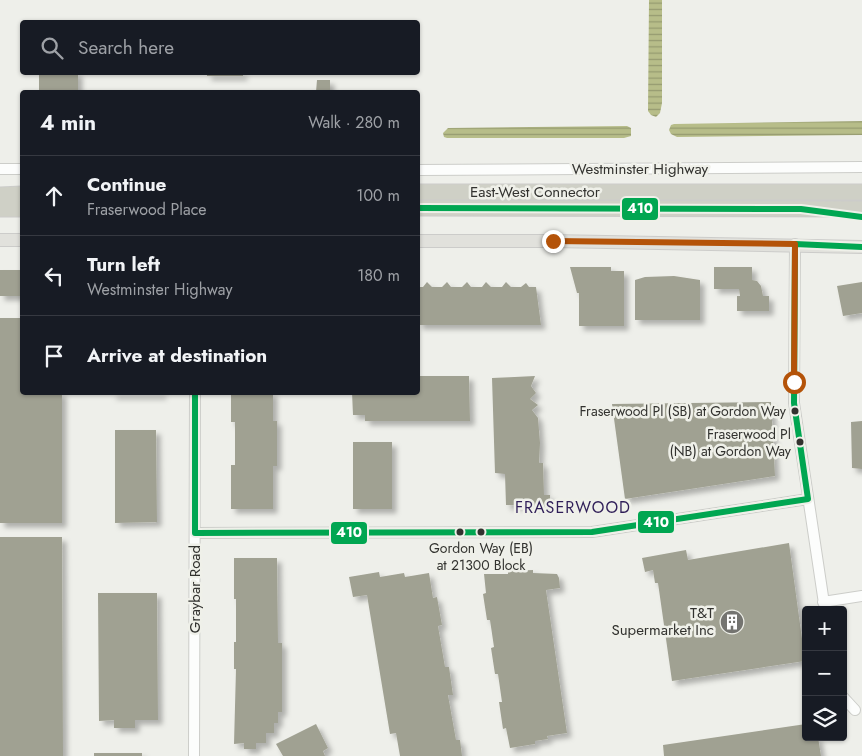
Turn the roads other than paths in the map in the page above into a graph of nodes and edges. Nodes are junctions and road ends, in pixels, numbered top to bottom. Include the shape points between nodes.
1 (862, 167) edge
2 (0, 169) edge
3 (20, 169) edge
4 (420, 170) edge
5 (420, 192) edge
6 (862, 192) edge
7 (0, 194) edge
8 (20, 194) edge
9 (420, 208) edge
10 (0, 209) edge
11 (20, 209) edge
12 (801, 209) junction
13 (862, 209) edge
14 (862, 216) edge
15 (0, 240) edge
16 (20, 240) edge
17 (420, 241) edge
18 (795, 244) junction
19 (862, 247) edge
20 (196, 395) edge
21 (808, 499) junction
22 (195, 533) junction
23 (862, 596) edge
24 (824, 606) edge
25 (847, 701) edge
26 (855, 710) dead end
27 (194, 756) edge

1 - 4 street, Westminster Highway
2 - 3 street
5 - 6 highway, East-West Connector
7 - 8 highway
9 - 12 highway, East-West Connector
10 - 11 highway
12 - 13 highway, East-West Connector
12 - 14 highway
15 - 16 main road
17 - 18 main road
18 - 19 main road
18 - 21 street via 794,403
20 - 22 street, Graybar Road
21 - 22 street via 592,532
21 - 24 street
22 - 27 street, Graybar Road
23 - 24 street
25 - 26 street

